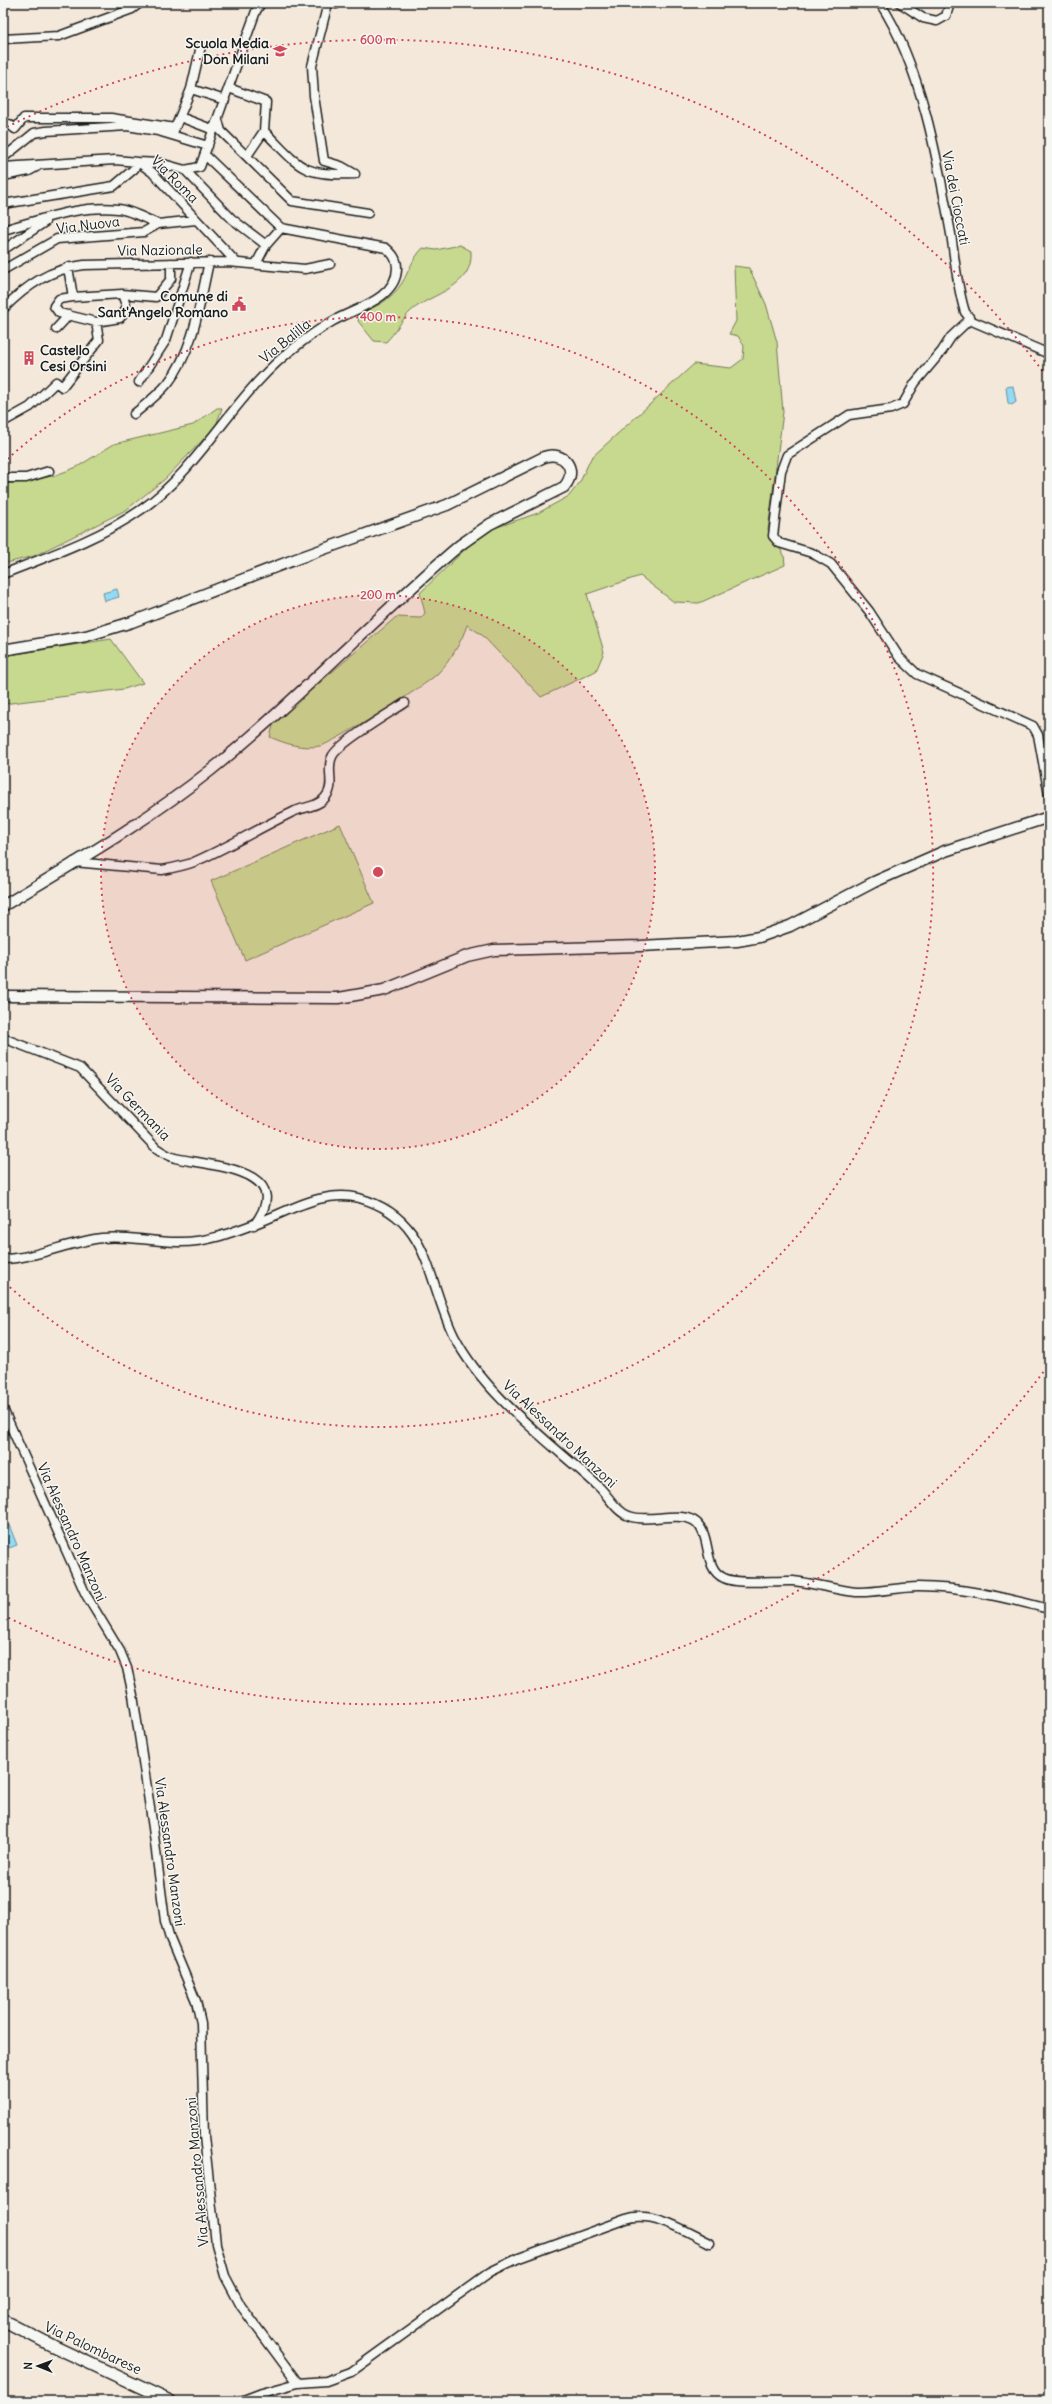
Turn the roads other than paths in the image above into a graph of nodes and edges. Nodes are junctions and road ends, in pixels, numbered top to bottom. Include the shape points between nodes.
1 (140, 3) edge
2 (261, 3) edge
3 (328, 3) edge
4 (880, 3) edge
5 (900, 3) edge
6 (950, 3) edge
7 (3, 39) edge
8 (201, 46) dead end
9 (229, 88) junction
10 (191, 89) junction
11 (225, 100) junction
12 (180, 117) junction
13 (218, 120) junction
14 (3, 124) edge
15 (214, 130) junction
16 (174, 132) junction
17 (264, 132) junction
18 (208, 146) junction
19 (206, 156) junction
20 (247, 156) junction
21 (3, 158) edge
22 (138, 162) junction
23 (42, 164) junction
24 (3, 167) edge
25 (185, 170) junction
26 (3, 176) edge
27 (3, 204) edge
28 (62, 212) junction
29 (368, 213) dead end
30 (196, 220) junction
31 (158, 224) junction
32 (281, 228) junction
33 (3, 230) edge
34 (266, 245) junction
35 (3, 250) edge
36 (191, 262) junction
37 (209, 262) junction
38 (236, 262) junction
39 (171, 263) junction
40 (256, 264) junction
41 (330, 264) dead end
42 (68, 267) junction
43 (3, 270) edge
44 (122, 294) junction
45 (72, 297) junction
46 (3, 309) edge
47 (69, 315) junction
48 (970, 319) junction
49 (96, 322) junction
50 (56, 329) dead end
51 (1049, 354) edge
52 (139, 382) dead end
53 (134, 414) dead end
54 (3, 422) edge
55 (49, 471) dead end
56 (3, 478) edge
57 (3, 574) edge
58 (3, 650) edge
59 (405, 703) dead end
60 (1049, 795) edge
61 (1049, 817) edge
62 (74, 862) junction
63 (3, 906) edge
64 (3, 996) edge
65 (3, 1038) edge
66 (254, 1224) junction
67 (3, 1259) edge
68 (3, 1409) edge
69 (1049, 1609) edge
70 (710, 2243) dead end
71 (3, 2320) edge
72 (298, 2383) junction
73 (170, 2401) edge
74 (241, 2401) edge

1 - 7 street via 132,9 59,36
2 - 9 street via 256,10
3 - 17 street via 312,72 324,161 355,174 334,175 301,168
4 - 48 street, Via dei Cioccati via 900,40 921,103 940,178 964,308
5 - 6 street via 923,18 937,21 946,16
8 - 10 street
9 - 11 street
9 - 17 street via 266,102
10 - 11 street
10 - 12 street
11 - 13 street
12 - 15 street
12 - 16 street
13 - 15 street
13 - 20 street via 221,131
14 - 16 street via 10,124 15,129 24,118 111,118
15 - 18 street
16 - 18 street
16 - 21 street via 127,126 46,131 34,133
17 - 20 street
18 - 19 street
19 - 25 street via 200,167
19 - 32 street
20 - 29 street via 292,201
22 - 23 street, Via Roma
22 - 25 street via 160,163
22 - 27 street via 134,169 114,186
22 - 30 street, Via Roma via 152,172
23 - 24 street, Via Roma
23 - 26 street via 29,171
25 - 34 street via 232,219
28 - 31 street via 119,209
28 - 33 street
28 - 35 street
30 - 31 street
30 - 38 street, Via Roma
31 - 43 street, Via Nuova via 144,232 57,239
32 - 34 street
32 - 57 street, Via Balilla via 386,248 397,261 394,282 376,299 318,330 280,359 172,482 146,506 108,529
34 - 40 street
36 - 37 street, Via Nazionale
36 - 39 street, Via Nazionale
36 - 52 street via 166,340
37 - 38 street, Via Nazionale
37 - 53 street via 194,325 178,368 161,391
38 - 40 street, Via Nazionale
39 - 42 street, Via Nazionale
39 - 44 street via 171,279 156,297
40 - 41 street, Via Nazionale via 305,269
42 - 45 street
42 - 46 street, Via Nazionale via 49,273 33,283
44 - 45 street
44 - 49 street via 128,308 120,318
45 - 47 street via 59,300 54,306 59,313
47 - 49 street
47 - 50 street
48 - 51 street
48 - 60 street via 951,336 915,383 903,404 891,409 852,414 787,455 781,471 773,536 779,544 815,554 830,564 869,611 900,657 917,674 1033,726 1038,735
49 - 54 street via 99,340 62,387 56,382 30,408
55 - 56 street via 26,478
58 - 62 street via 86,636 132,622 447,505 544,457 557,456 564,459 568,465 570,476 564,487 496,521 469,538 217,764 146,818
59 - 62 street via 332,755 328,795 319,803 296,811 194,862 176,868 162,870
61 - 64 street via 951,849 874,882 782,930 750,939 640,946 494,950 467,956 384,990 339,998
62 - 63 street
65 - 66 street, Via Germania via 80,1068 156,1148 166,1154 219,1166 256,1179 263,1188 265,1201 262,1214
66 - 67 street, Via Alessandro Manzoni via 200,1241 175,1242 110,1237
66 - 69 street, Via Alessandro Manzoni via 333,1196 360,1198 399,1217 416,1238 456,1340 502,1399 601,1488 624,1514 638,1518 684,1518 695,1522 702,1531 713,1568 725,1579 794,1581 857,1592 916,1587 964,1590 993,1594
68 - 72 street, Via Alessandro Manzoni via 86,1595 120,1651 127,1668 165,1921 196,2001 201,2023 204,2136 216,2244 226,2276 240,2306
70 - 72 street via 669,2223 637,2216 626,2219 527,2255 490,2272 351,2372 326,2381
71 - 73 main road, Via Palombarese
72 - 74 street

